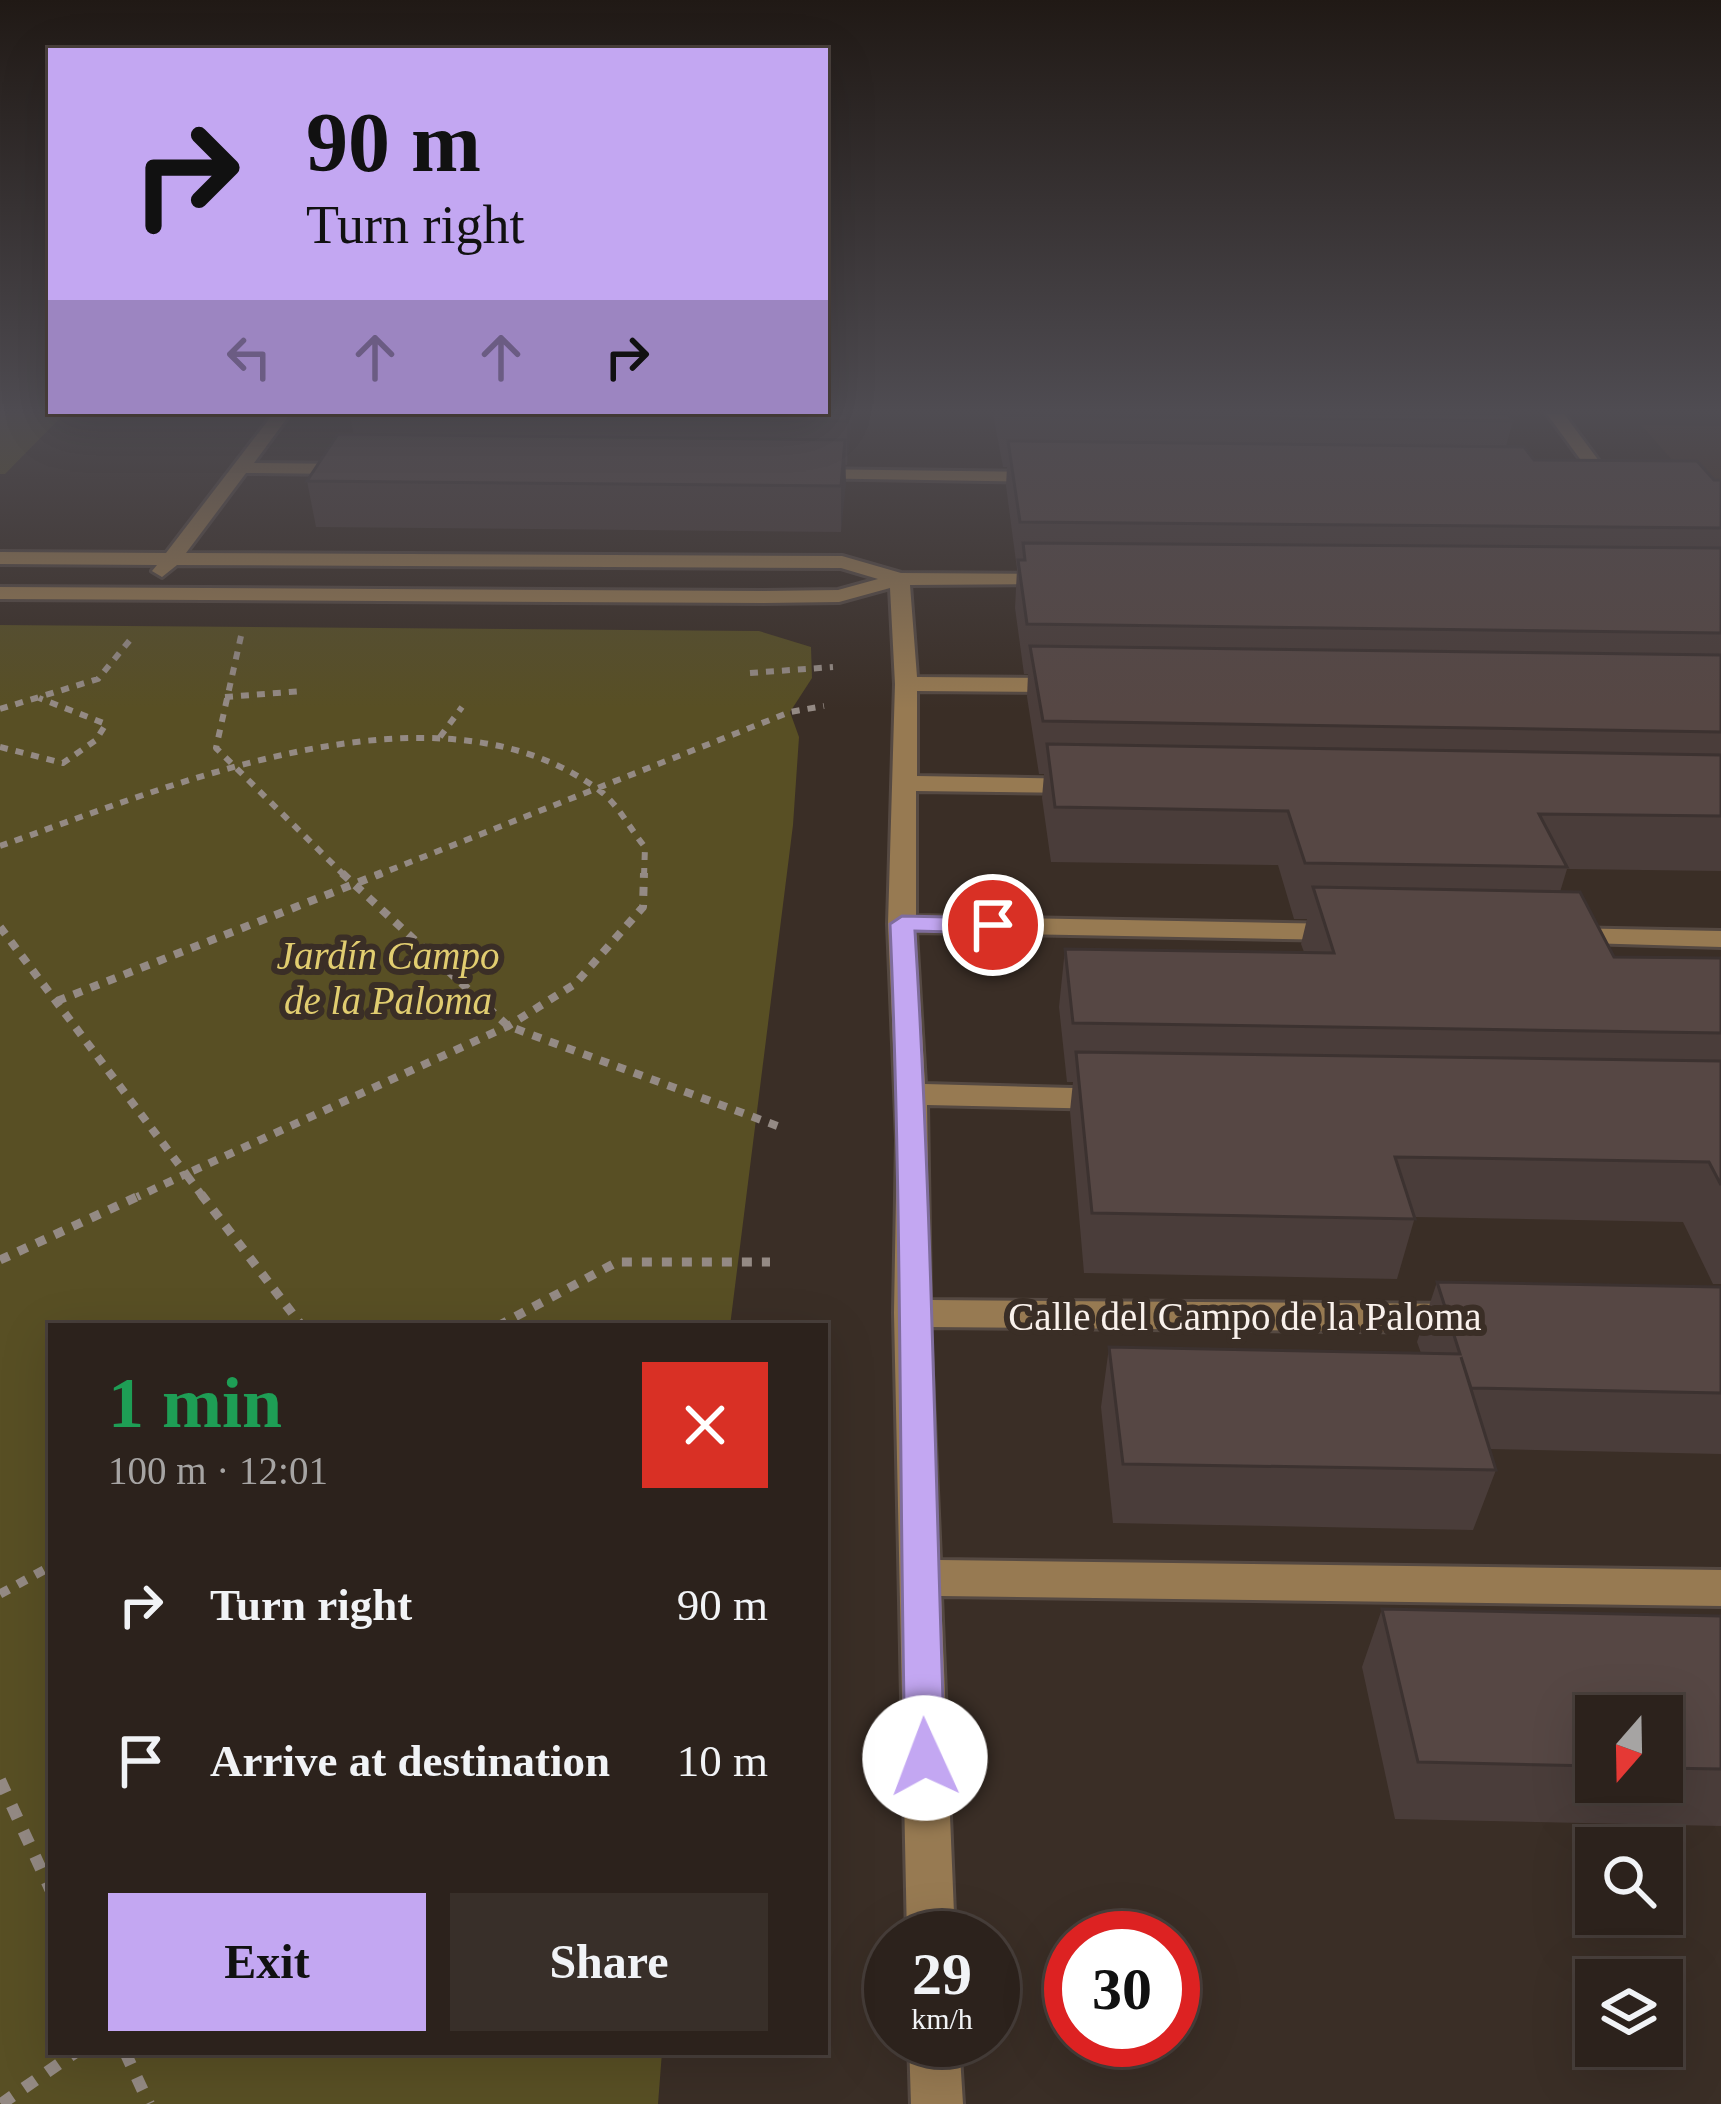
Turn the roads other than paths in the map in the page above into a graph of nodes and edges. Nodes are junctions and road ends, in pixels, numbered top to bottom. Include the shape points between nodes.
1 (207, 512) edge
2 (0, 558) edge
3 (171, 560) junction
4 (1069, 578) edge
5 (900, 579) junction
6 (157, 592) junction
7 (0, 593) edge
8 (906, 683) junction
9 (1088, 685) edge
10 (901, 783) junction
11 (1104, 787) edge
12 (902, 924) junction
13 (1368, 932) edge
14 (1533, 935) edge
15 (1721, 939) edge
16 (912, 1094) junction
17 (1150, 1100) edge
18 (912, 1313) junction
19 (1505, 1318) edge
20 (919, 1578) junction
21 (1721, 1588) edge
22 (930, 1911) edge
23 (935, 2067) edge
24 (937, 2104) edge

1 - 3 street
2 - 3 street
3 - 5 street via 842,562
3 - 6 street
4 - 5 street
5 - 6 street via 839,596 783,597
5 - 8 street
6 - 7 street
8 - 9 street
8 - 10 street
10 - 11 street
10 - 12 street
12 - 13 street
12 - 16 street
14 - 15 street
16 - 17 street
16 - 18 street
18 - 19 street, Calle del Campo de la Paloma
18 - 20 street
20 - 21 street
20 - 22 street
23 - 24 street

